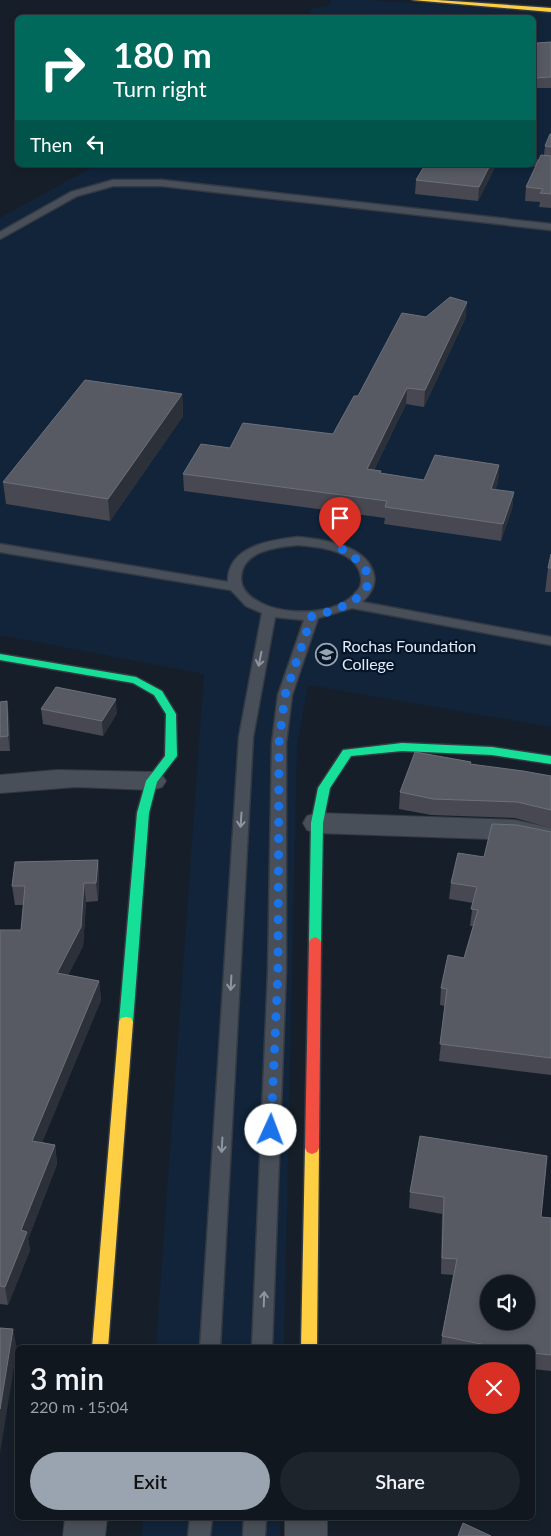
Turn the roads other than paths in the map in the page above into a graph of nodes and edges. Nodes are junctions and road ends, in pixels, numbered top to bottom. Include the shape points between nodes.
1 (415, 0) edge
2 (551, 10) edge
3 (536, 163) edge
4 (551, 165) edge
5 (551, 226) edge
6 (0, 236) edge
7 (0, 548) edge
8 (236, 587) junction
9 (352, 604) junction
10 (269, 611) junction
11 (312, 616) junction
12 (551, 641) edge
13 (0, 657) edge
14 (551, 760) edge
15 (152, 781) junction
16 (0, 784) edge
17 (316, 823) junction
18 (551, 838) edge
19 (100, 1345) edge
20 (210, 1345) edge
21 (262, 1345) edge
22 (309, 1345) edge
23 (86, 1520) edge
24 (200, 1520) edge
25 (255, 1520) edge
26 (306, 1520) edge
27 (84, 1536) edge
28 (200, 1536) edge
29 (254, 1536) edge
30 (306, 1536) edge

1 - 2 street
3 - 4 lane
5 - 6 lane via 162,183 113,183 74,194
7 - 8 lane
8 - 9 lane via 236,569 244,558 258,549 276,543 320,543 340,548 365,568 368,580 363,593
8 - 10 lane via 251,604
9 - 11 lane
9 - 12 lane
10 - 11 lane
10 -> 20 lane via 246,737
21 -> 11 lane via 278,971 279,743 285,695
13 - 15 street via 136,680 158,693 171,714 171,756
14 - 17 street via 492,751 402,747 347,753 324,788
15 - 16 street via 78,777
15 - 19 street via 143,813
17 - 18 street via 515,830
17 - 22 street
23 - 27 street
24 - 28 lane
25 - 29 lane
26 - 30 street

